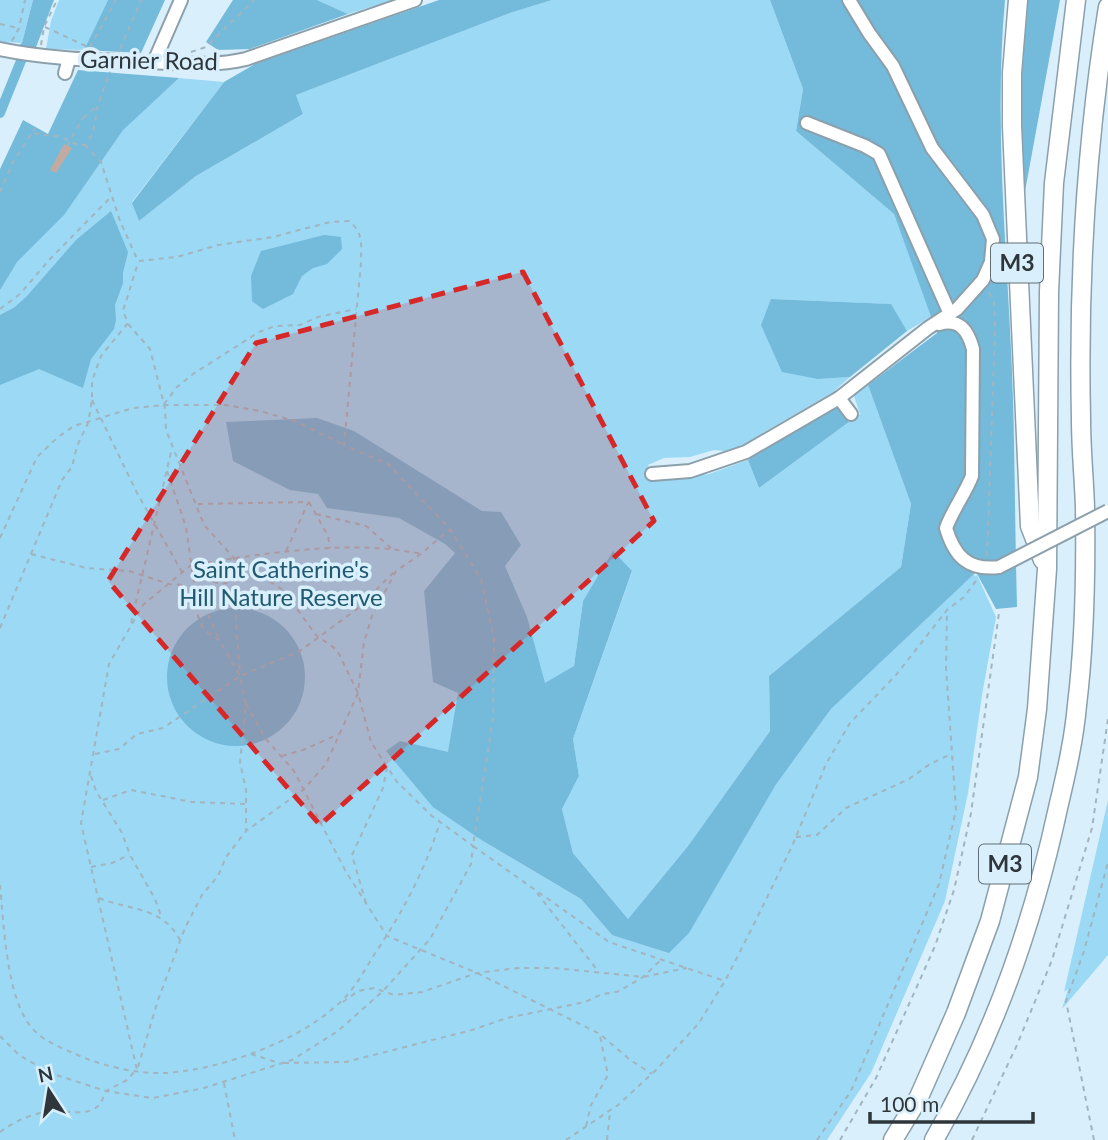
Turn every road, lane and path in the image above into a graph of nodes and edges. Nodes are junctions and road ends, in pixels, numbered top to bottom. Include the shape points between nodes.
1 (25, 0) edge
2 (57, 0) edge
3 (116, 0) edge
4 (141, 0) edge
5 (181, 0) edge
6 (246, 0) edge
7 (254, 0) edge
8 (415, 0) edge
9 (849, 0) edge
10 (1018, 0) edge
11 (1076, 0) edge
12 (248, 6) junction
13 (1108, 7) edge
14 (0, 24) edge
15 (44, 27) junction
16 (19, 28) junction
17 (5, 50) edge
18 (198, 50) dead end
19 (36, 56) junction
20 (69, 59) junction
21 (154, 62) junction
22 (65, 73) dead end
23 (98, 105) junction
24 (807, 123) dead end
25 (36, 128) dead end
26 (34, 133) junction
27 (85, 145) junction
28 (67, 146) dead end
29 (0, 192) edge
30 (111, 197) junction
31 (138, 261) junction
32 (983, 280) junction
33 (0, 309) edge
34 (357, 309) junction
35 (950, 314) junction
36 (128, 323) junction
37 (928, 328) junction
38 (839, 398) junction
39 (92, 400) junction
40 (163, 405) junction
41 (851, 414) dead end
42 (101, 419) junction
43 (89, 424) junction
44 (344, 445) junction
45 (173, 446) junction
46 (167, 471) junction
47 (652, 474) dead end
48 (309, 502) junction
49 (196, 504) junction
50 (1108, 511) edge
51 (316, 514) junction
52 (154, 523) junction
53 (450, 530) junction
54 (0, 538) edge
55 (330, 549) junction
56 (392, 549) junction
57 (285, 552) junction
58 (32, 554) junction
59 (421, 554) junction
60 (234, 558) junction
61 (190, 566) junction
62 (993, 567) junction
63 (1047, 569) junction
64 (396, 570) junction
65 (182, 573) junction
66 (142, 575) junction
67 (192, 576) junction
68 (261, 576) junction
69 (233, 582) junction
70 (169, 583) junction
71 (947, 611) junction
72 (999, 613) dead end
73 (0, 628) edge
74 (130, 628) junction
75 (320, 637) junction
76 (219, 640) junction
77 (240, 676) junction
78 (358, 694) junction
79 (246, 704) junction
80 (1108, 719) edge
81 (340, 734) junction
82 (952, 753) junction
83 (94, 754) junction
84 (281, 756) junction
85 (387, 766) junction
86 (90, 773) junction
87 (303, 790) junction
88 (102, 801) junction
89 (246, 804) junction
90 (440, 822) junction
91 (246, 831) junction
92 (796, 837) junction
93 (473, 846) junction
94 (130, 855) junction
95 (1108, 862) edge
96 (91, 867) junction
97 (1108, 882) edge
98 (0, 885) edge
99 (1102, 886) junction
100 (535, 890) junction
101 (98, 898) junction
102 (367, 905) junction
103 (161, 916) junction
104 (387, 936) junction
105 (180, 941) junction
106 (420, 950) junction
107 (662, 959) junction
108 (688, 968) junction
109 (599, 972) junction
110 (477, 973) junction
111 (643, 977) junction
112 (725, 981) junction
113 (383, 991) junction
114 (336, 1007) junction
115 (551, 1009) junction
116 (600, 1034) junction
117 (0, 1037) edge
118 (250, 1054) junction
119 (280, 1063) junction
120 (137, 1070) junction
121 (652, 1074) junction
122 (223, 1082) junction
123 (106, 1091) junction
124 (610, 1111) junction
125 (585, 1127) junction
126 (0, 1132) edge
127 (234, 1140) edge
128 (566, 1140) edge
129 (607, 1140) edge
130 (817, 1140) edge
131 (839, 1140) edge
132 (893, 1140) edge
133 (934, 1140) edge
134 (972, 1140) edge
135 (1094, 1140) edge

1 - 16 path
2 - 15 path
3 - 15 path via 89,48
4 - 23 path, bridge
5 - 21 street
6 - 12 path
7 - 12 path
8 - 21 street, Garnier Road via 226,64
9 - 32 street via 892,66 932,148 989,226 993,249
10 - 63 highway, M3 via 1012,126 1030,526
11 - 63 highway, M3 via 1053,195
12 - 18 path
13 - 133 highway, M3 via 1086,181 1081,393 1085,588 1071,749 1037,895 997,1016
14 - 16 path
15 - 19 path
16 - 17 path
17 - 19 street, Garnier Road
19 - 20 street, Garnier Road
20 - 21 street, Garnier Road
20 - 22 street
23 - 27 path via 93,133
23 - 28 path, bridge via 83,118
24 - 35 street via 879,154
25 - 26 path
26 - 27 path
26 - 29 path via 23,144
27 - 30 path via 101,162
30 - 31 path
30 - 33 path via 20,294
31 - 34 path via 349,221 361,235
31 - 36 path via 123,311
32 - 35 street
32 - 62 path via 993,301 995,330
34 - 40 path via 259,332 193,374
34 - 44 path
35 - 37 street
36 - 39 path via 101,356 92,381
36 - 40 path via 150,349
37 - 38 street
37 - 62 street via 952,321 970,337 972,476 946,527 957,555 973,565
38 - 41 street
38 - 47 street via 746,452 690,471
39 - 42 path
39 - 43 path
40 - 42 path via 133,408
40 - 44 path via 226,405 261,411 295,421
40 - 45 path
42 - 43 path
42 - 52 path
43 - 54 path via 74,426 37,457
43 - 58 path
44 - 53 path via 388,464
45 - 46 path
45 - 49 path
46 - 52 path
46 - 61 path via 186,527
48 - 49 path
48 - 51 path
48 - 57 path
49 - 60 path via 204,525
50 - 62 street, bridge
51 - 55 path
51 - 56 path via 366,526
52 - 65 path
52 - 66 path
53 - 59 path
53 - 93 path via 481,579 494,638 493,718
55 - 56 path
55 - 57 path
56 - 59 path
57 - 60 path
58 - 66 path via 86,568
58 - 73 path
59 - 64 path
60 - 61 path
60 - 68 path
60 - 69 path
61 - 65 path
61 - 67 path
62 - 71 path
63 - 132 highway, M3 via 1037,709 1028,777 1011,845 990,921 956,1013 919,1097
64 - 75 path
64 - 78 path via 372,615
65 - 70 path
66 - 70 path
66 - 74 path
67 - 69 path via 220,584
67 - 76 path
68 - 69 path
68 - 75 path via 283,590
69 - 77 path
70 - 74 path via 143,606
70 - 76 path via 184,585 204,630
71 - 82 path
71 - 92 path via 850,723 826,764
72 - 131 path via 971,813 954,890 935,946 876,1078
74 - 83 path via 109,664
75 - 77 path via 300,651
75 - 78 path via 337,650
76 - 77 path
77 - 79 path
77 - 83 path via 163,728 137,734 119,749
78 - 81 path
78 - 85 path via 371,742
79 - 84 path
79 - 89 path via 240,762
80 - 134 path via 1093,828 1056,948
81 - 84 path
81 - 87 path via 326,764
82 - 92 path via 846,808 817,835
82 - 130 path via 956,810 939,884 851,1091
83 - 86 path
84 - 87 path
85 - 90 path via 397,782
85 - 102 path via 383,788 352,855
86 - 88 path
86 - 96 path via 81,824
87 - 91 path
87 - 102 path
88 - 89 path via 131,790 192,802
88 - 94 path
89 - 91 path
90 - 93 path
90 - 104 path via 417,883
91 - 105 path via 202,895
92 - 112 path
93 - 100 path
93 - 106 path via 471,863
94 - 96 path
94 - 103 path
95 - 99 path
96 - 101 path
97 - 99 path
98 - 120 path via 17,1005 33,1030 84,1058
99 - 135 path via 1066,1001
100 - 107 path via 609,942
100 - 109 path
101 - 103 path
101 - 120 path
102 - 104 path
103 - 105 path
104 - 106 path
104 - 114 path via 352,991
105 - 120 path
106 - 110 path
106 - 113 path
107 - 108 path
107 - 111 path
108 - 111 path
108 - 112 path
109 - 110 path via 518,968
109 - 111 path
110 - 113 path via 422,992 394,995
110 - 115 path
111 - 115 path via 617,992
112 - 121 path via 699,1024
113 - 114 path via 358,990
113 - 119 path via 338,1031
114 - 118 path via 285,1040
115 - 116 path
115 - 119 path via 346,1062
116 - 121 path
116 - 125 path via 608,1075
117 - 123 path via 19,1055 50,1073
118 - 119 path
118 - 120 path via 194,1070
119 - 122 path
120 - 123 path
121 - 124 path
122 - 123 path via 153,1098
122 - 127 path
123 - 126 path via 94,1109 52,1111 10,1124
124 - 125 path
124 - 129 path
125 - 128 path

